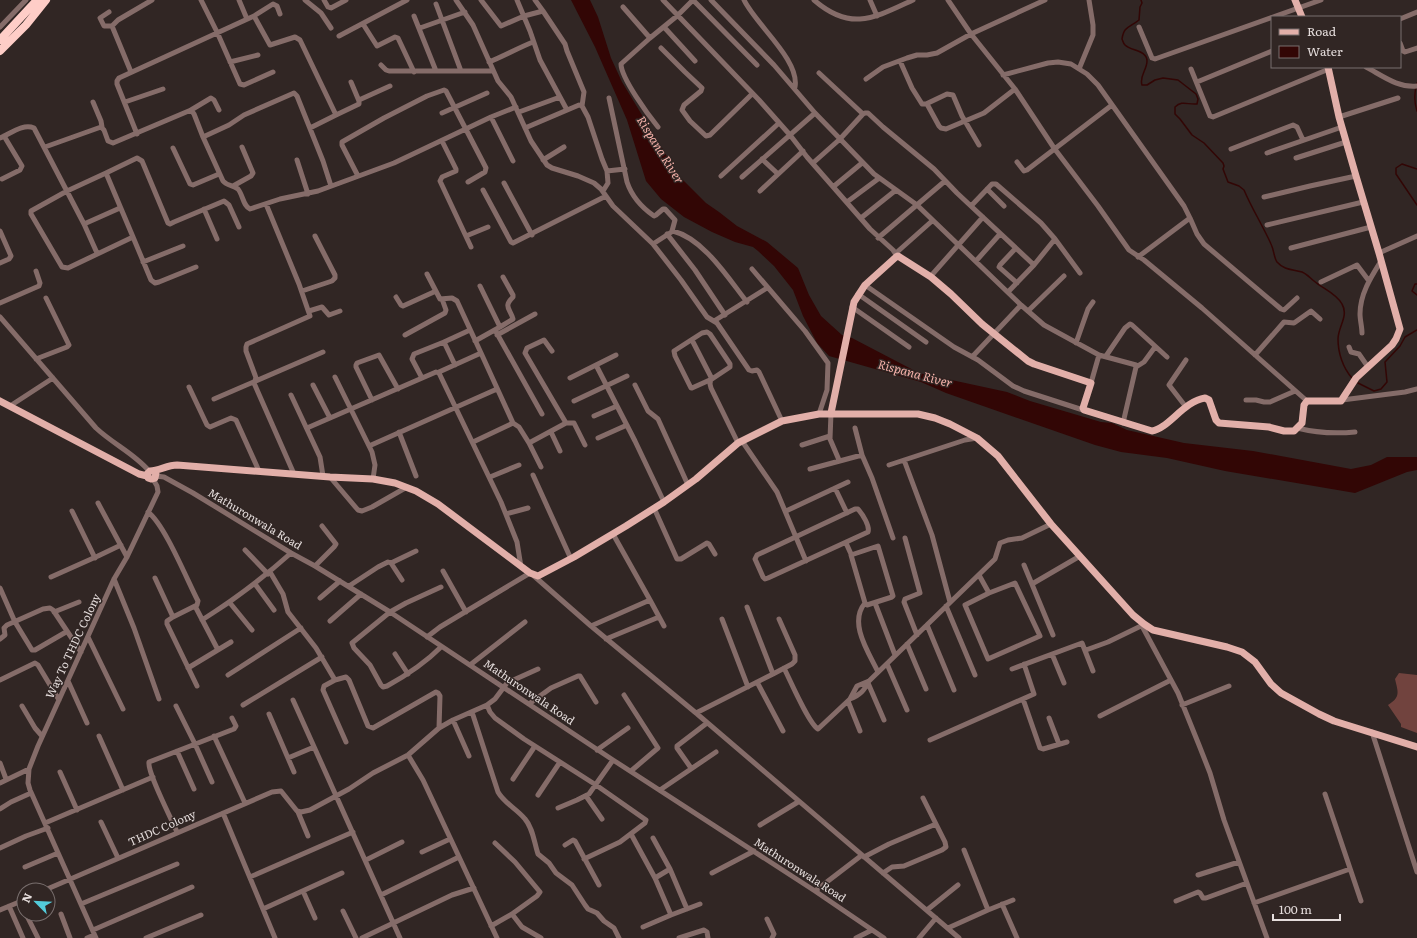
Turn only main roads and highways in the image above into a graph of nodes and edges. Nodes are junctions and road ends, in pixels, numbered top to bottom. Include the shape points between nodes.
1 (37, 0) edge
2 (46, 0) edge
3 (1295, 0) edge
4 (1301, 16) edge
5 (0, 40) edge
6 (0, 51) edge
7 (1328, 68) edge
8 (0, 401) edge
9 (831, 413) junction
10 (1417, 747) edge

1 - 5 highway
2 - 6 highway
3 - 4 main road
7 - 9 main road via 1339,117 1400,329 1392,345 1356,378 1342,400 1307,401 1304,405 1302,423 1294,430 1284,431 1269,427 1219,423 1209,400 1205,398 1186,407 1156,430 1083,410 1091,383 1034,364 969,313 946,289 896,254 858,294 852,307
8 - 9 main road via 139,474 152,475 168,466 177,465 373,479 407,487 438,504 532,575 540,575 571,559 664,502 740,442 782,421
9 - 10 main road via 918,414 950,424 976,438 998,456 1051,524 1143,625 1153,630 1242,652 1255,662 1281,693 1319,714

